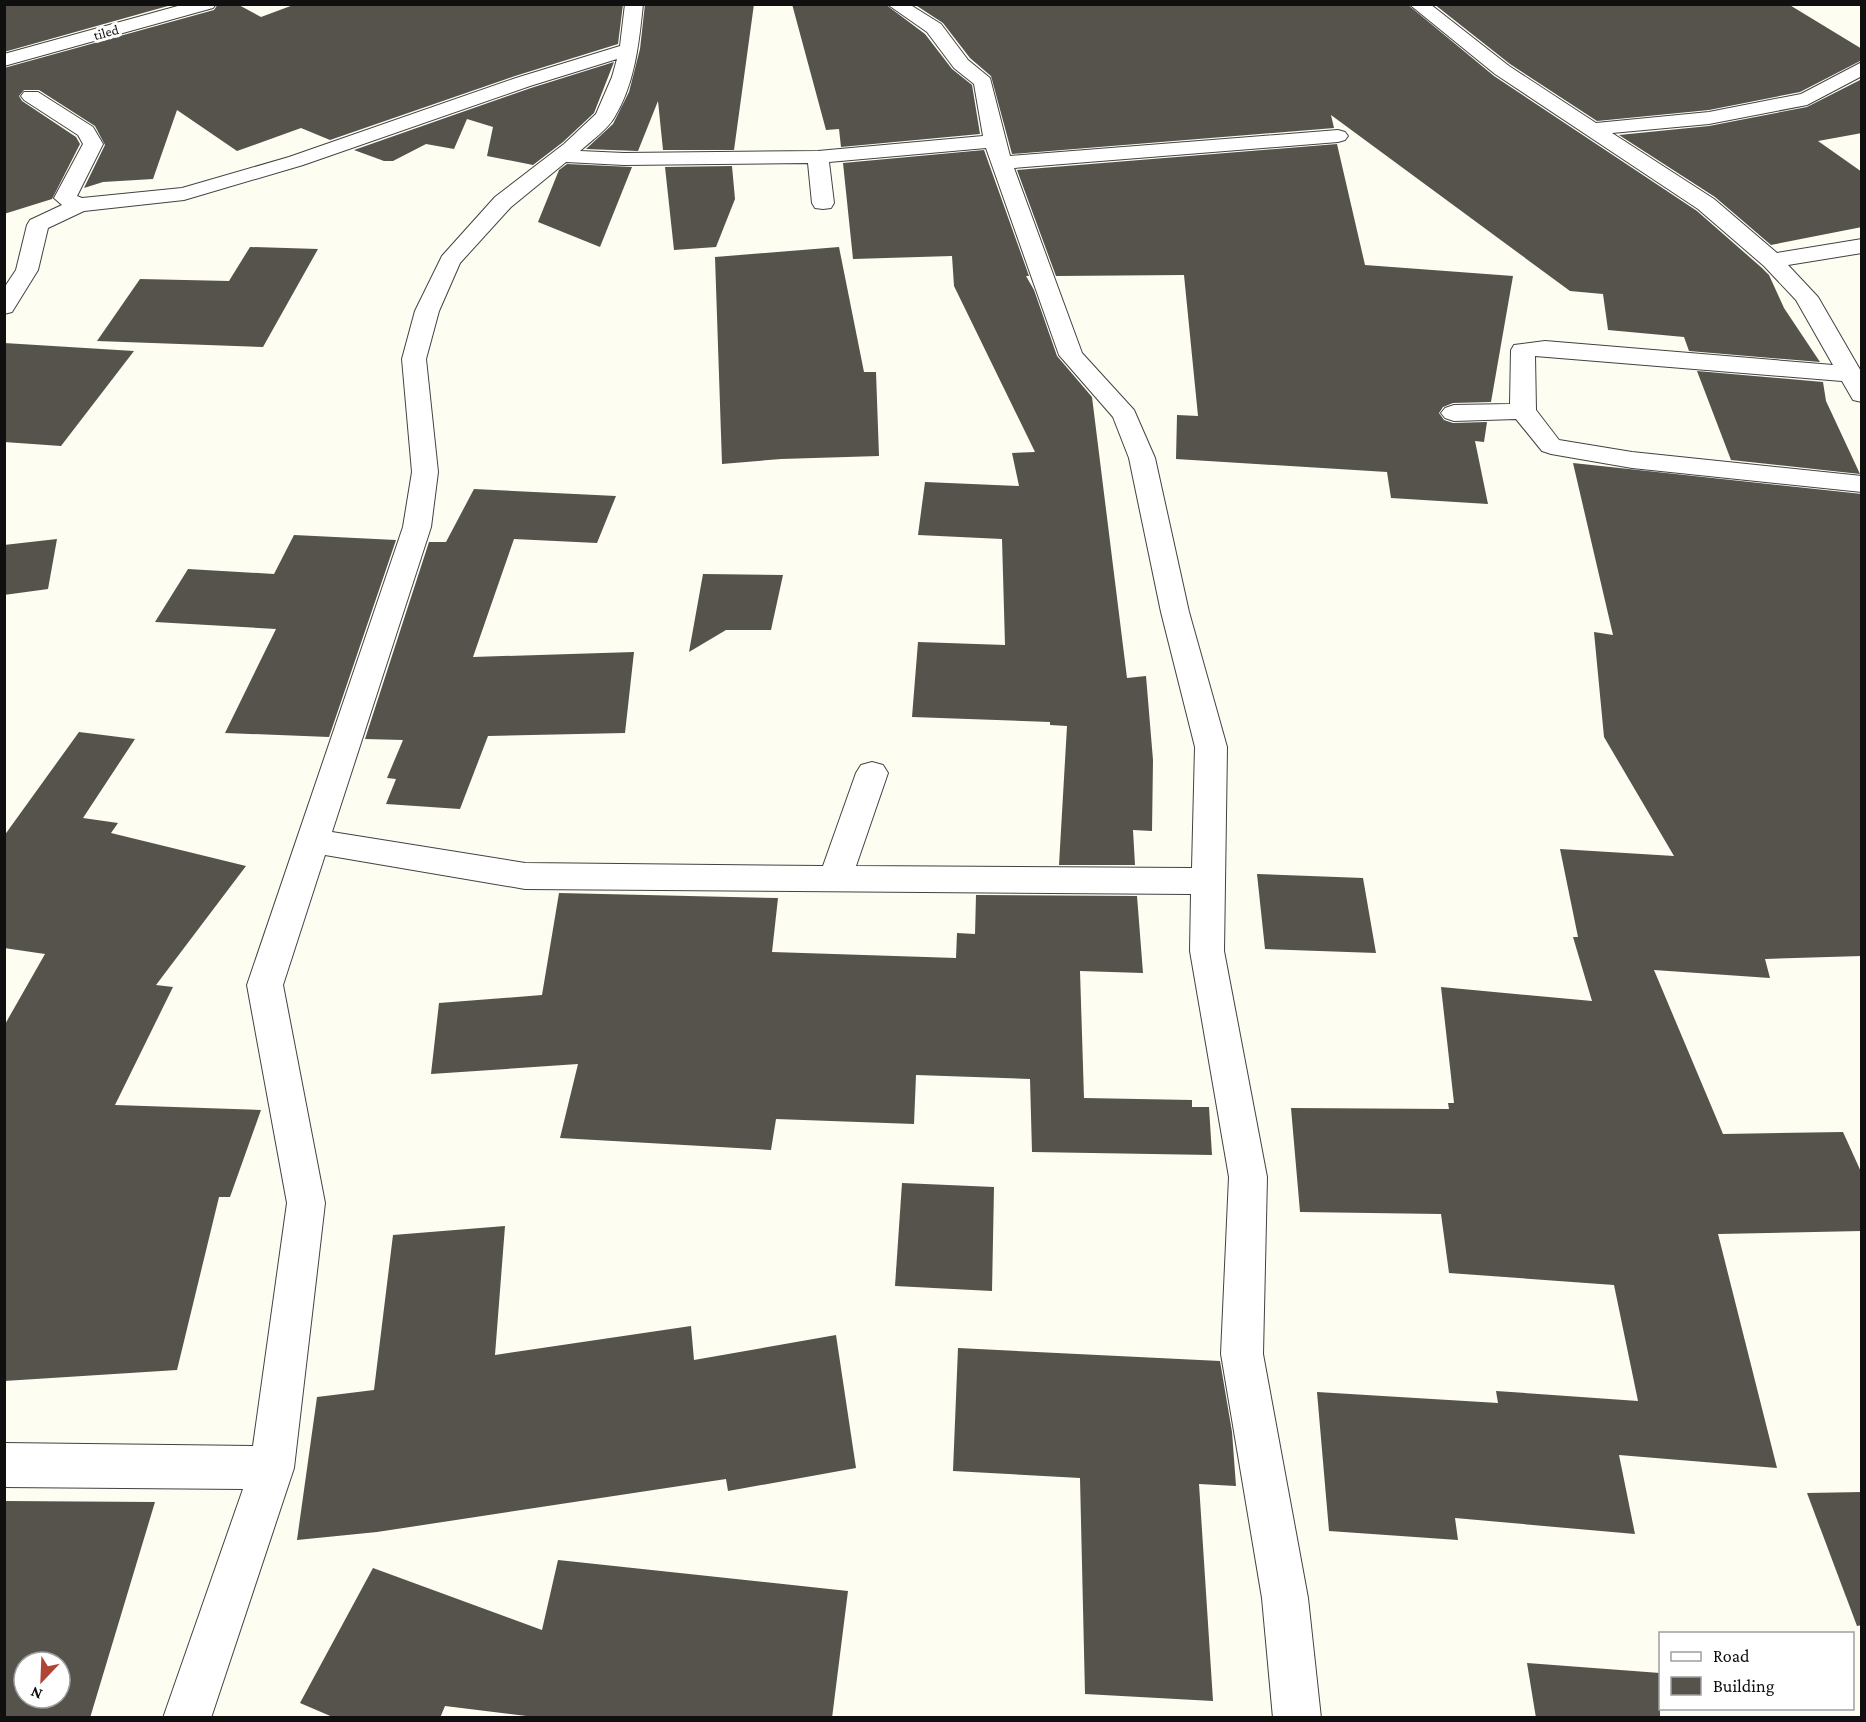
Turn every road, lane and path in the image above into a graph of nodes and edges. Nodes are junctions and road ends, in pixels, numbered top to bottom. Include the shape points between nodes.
1 (207, 4) edge
2 (634, 4) edge
3 (896, 4) edge
4 (1418, 4) edge
5 (629, 49) junction
6 (4, 60) edge
7 (1862, 68) edge
8 (31, 96) dead end
9 (1593, 129) junction
10 (1338, 136) dead end
11 (998, 152) junction
12 (562, 156) junction
13 (818, 157) junction
14 (822, 203) dead end
15 (79, 205) junction
16 (1862, 246) edge
17 (1772, 261) junction
18 (4, 307) edge
19 (1856, 384) edge
20 (1523, 411) junction
21 (1454, 413) dead end
22 (1862, 484) edge
23 (872, 773) dead end
24 (315, 841) junction
25 (835, 879) junction
26 (1208, 881) junction
27 (4, 1465) edge
28 (272, 1468) junction
29 (188, 1718) edge
30 (1297, 1718) edge

1 - 6 street, tiled
2 - 5 street
3 - 11 street via 934,28 961,64 983,82
4 - 9 street via 1502,70
5 - 12 street via 606,117
5 - 15 street via 296,161 184,194
7 - 9 street via 1806,99 1709,118
8 - 15 street via 86,131 93,144 65,198
9 - 17 street via 1706,204
10 - 11 street via 1051,157
11 - 13 street
11 - 26 street via 1071,355 1125,415 1142,458 1211,747
12 - 13 street
12 - 24 street via 503,202 450,261 427,311 414,359 425,472 417,527
13 - 14 street
15 - 18 street via 38,225 27,270
16 - 17 street
17 - 19 street via 1806,297
19 - 20 street via 1545,348 1523,350
20 - 21 street
20 - 22 street via 1551,446 1632,460
23 - 25 street
24 - 25 street via 525,876
24 - 28 street via 265,985 306,1203
25 - 26 street
26 - 30 street via 1207,951 1248,1177 1242,1354 1285,1598
27 - 28 street
28 - 29 street

